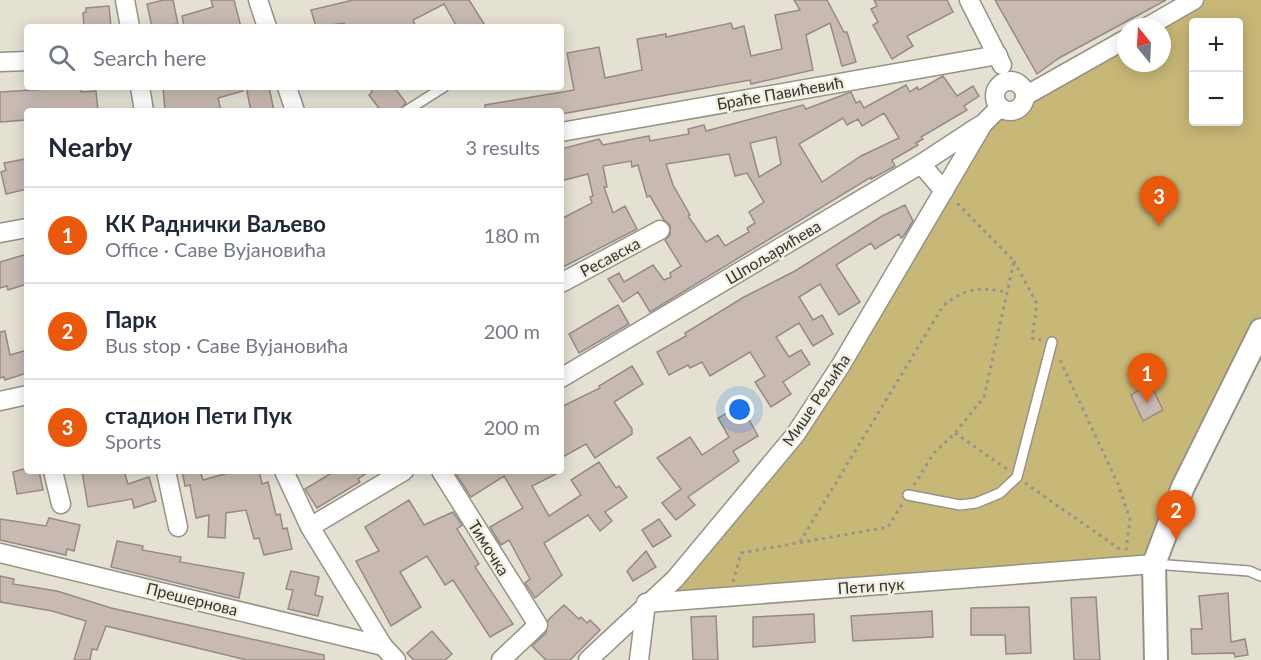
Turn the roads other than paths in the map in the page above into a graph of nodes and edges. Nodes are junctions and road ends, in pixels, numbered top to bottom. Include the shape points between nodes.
1 (125, 0) edge
2 (258, 0) edge
3 (969, 0) edge
4 (1194, 0) edge
5 (1163, 18) edge
6 (129, 24) edge
7 (266, 24) edge
8 (1117, 44) edge
9 (998, 55) junction
10 (24, 61) edge
11 (0, 62) edge
12 (1007, 81) junction
13 (140, 90) edge
14 (288, 90) edge
15 (439, 90) edge
16 (1025, 96) junction
17 (1000, 107) junction
18 (144, 108) edge
19 (294, 108) edge
20 (411, 108) edge
21 (983, 124) junction
22 (564, 131) edge
23 (921, 164) junction
24 (945, 191) junction
25 (24, 229) edge
26 (660, 230) dead end
27 (0, 233) edge
28 (564, 281) edge
29 (1261, 330) edge
30 (1052, 342) road end
31 (564, 376) edge
32 (24, 396) edge
33 (0, 401) edge
34 (54, 474) edge
35 (167, 474) edge
36 (285, 474) edge
37 (399, 474) edge
38 (443, 474) edge
39 (908, 495) road end
40 (61, 504) dead end
41 (310, 527) junction
42 (178, 528) dead end
43 (0, 553) edge
44 (1154, 564) junction
45 (1261, 576) edge
46 (646, 603) junction
47 (383, 646) junction
48 (396, 660) edge
49 (501, 660) edge
50 (588, 660) edge
51 (639, 660) edge
52 (1156, 660) edge

1 - 6 street
2 - 7 street
3 - 9 street
4 - 5 street
8 - 16 street
9 - 12 street
9 - 22 street, Браће Павићевић
10 - 11 street
12 - 16 street via 1020,84
12 - 17 street via 995,94
13 - 18 street
14 - 19 street
15 - 20 lane
16 - 17 street via 1018,108
17 - 21 street, Мише Рељића
21 - 23 street, Шпољарићева
21 - 24 street, Мише Рељића
23 - 24 street
23 - 31 street, Шпољарићева
24 - 46 street, Мише Рељића via 795,435 675,579
25 - 27 street
26 - 28 street, Ресавска
29 - 44 street via 1183,487
30 - 39 lane via 1017,477 1000,493 976,503 960,505
32 - 33 street
34 - 40 street
35 - 42 street
36 - 41 street
37 - 41 street
38 - 49 street, Тимочка via 537,625
41 - 47 street
43 - 47 street, Прешернова
44 - 45 lane via 1248,571
44 - 46 street, Пети пук
44 - 52 street
46 - 50 street, Мише Рељића
46 - 51 street
47 - 48 street

